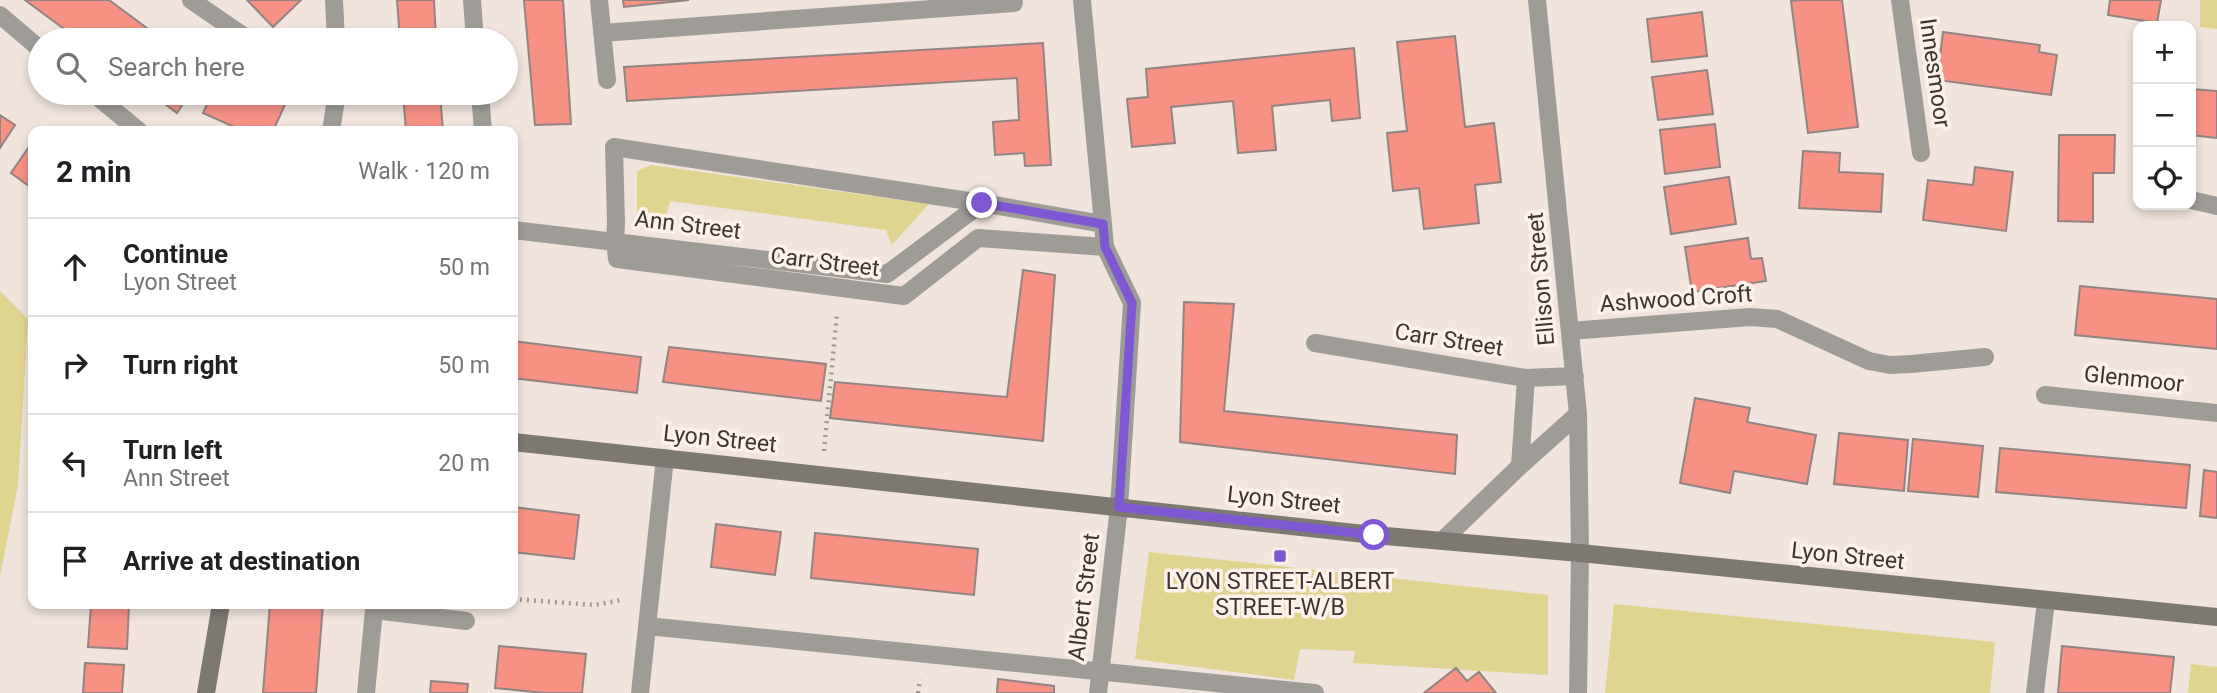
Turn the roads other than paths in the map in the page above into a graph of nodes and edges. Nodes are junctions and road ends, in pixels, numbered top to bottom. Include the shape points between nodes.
1 (191, 0) edge
2 (334, 0) edge
3 (472, 0) edge
4 (599, 0) edge
5 (1082, 0) edge
6 (1537, 0) edge
7 (1900, 0) edge
8 (1014, 3) dead end
9 (833, 8) edge
10 (0, 15) edge
11 (231, 28) edge
12 (335, 28) edge
13 (474, 28) edge
14 (602, 33) junction
15 (28, 39) edge
16 (607, 80) dead end
17 (108, 105) edge
18 (335, 105) edge
19 (481, 105) edge
20 (133, 126) edge
21 (332, 126) edge
22 (483, 126) edge
23 (1921, 153) dead end
24 (2196, 201) edge
25 (982, 203) junction
26 (2217, 206) edge
27 (1103, 224) junction
28 (518, 231) edge
29 (615, 241) junction
30 (1105, 247) junction
31 (1570, 331) junction
32 (1315, 343) dead end
33 (1985, 357) dead end
34 (1575, 376) junction
35 (1526, 378) junction
36 (2045, 395) dead end
37 (2217, 412) edge
38 (1578, 414) junction
39 (518, 443) edge
40 (665, 458) junction
41 (1520, 466) junction
42 (1119, 507) junction
43 (1442, 541) junction
44 (1580, 553) junction
45 (2046, 601) junction
46 (220, 609) edge
47 (2217, 617) edge
48 (466, 621) dead end
49 (647, 626) junction
50 (1100, 670) junction
51 (206, 693) edge
52 (366, 693) edge
53 (640, 693) edge
54 (1098, 693) edge
55 (1315, 693) edge
56 (1578, 693) edge
57 (2035, 693) edge

1 - 11 street
2 - 12 street
3 - 13 street
4 - 14 street
5 - 27 street
6 - 31 street, Ellison Street
7 - 23 street, Innesmoor
8 - 9 street
9 - 14 street
10 - 15 street
14 - 16 street
17 - 20 street
18 - 21 street
19 - 22 street
24 - 26 street
25 - 27 street
25 - 29 street, Ann Street via 887,274
25 - 29 street via 614,147
27 - 30 street
28 - 29 street
29 - 30 street, Carr Street via 617,260 904,296 978,238
30 - 42 street, Albert Street via 1132,303
31 - 33 street, Ashwood Croft via 1750,317 1777,320 1869,361 1890,365
31 - 34 street, Ellison Street
32 - 35 street, Carr Street
34 - 35 street, Carr Street
34 - 38 street, Ellison Street
35 - 41 street
36 - 37 street, Glenmoor
38 - 41 street
38 - 44 street, Ellison Street
39 - 40 main road, Lyon Street
40 - 42 main road, Lyon Street
40 - 49 street
41 - 43 street
42 - 43 main road, Lyon Street
42 - 50 street, Albert Street
43 - 44 main road, Lyon Street
44 - 45 main road, Lyon Street
44 - 56 street, Ellison Street
45 - 47 main road, Lyon Street
45 - 57 street
46 - 51 main road
48 - 52 street via 374,610
49 - 50 street
49 - 53 street
50 - 54 street, Albert Street
50 - 55 street

